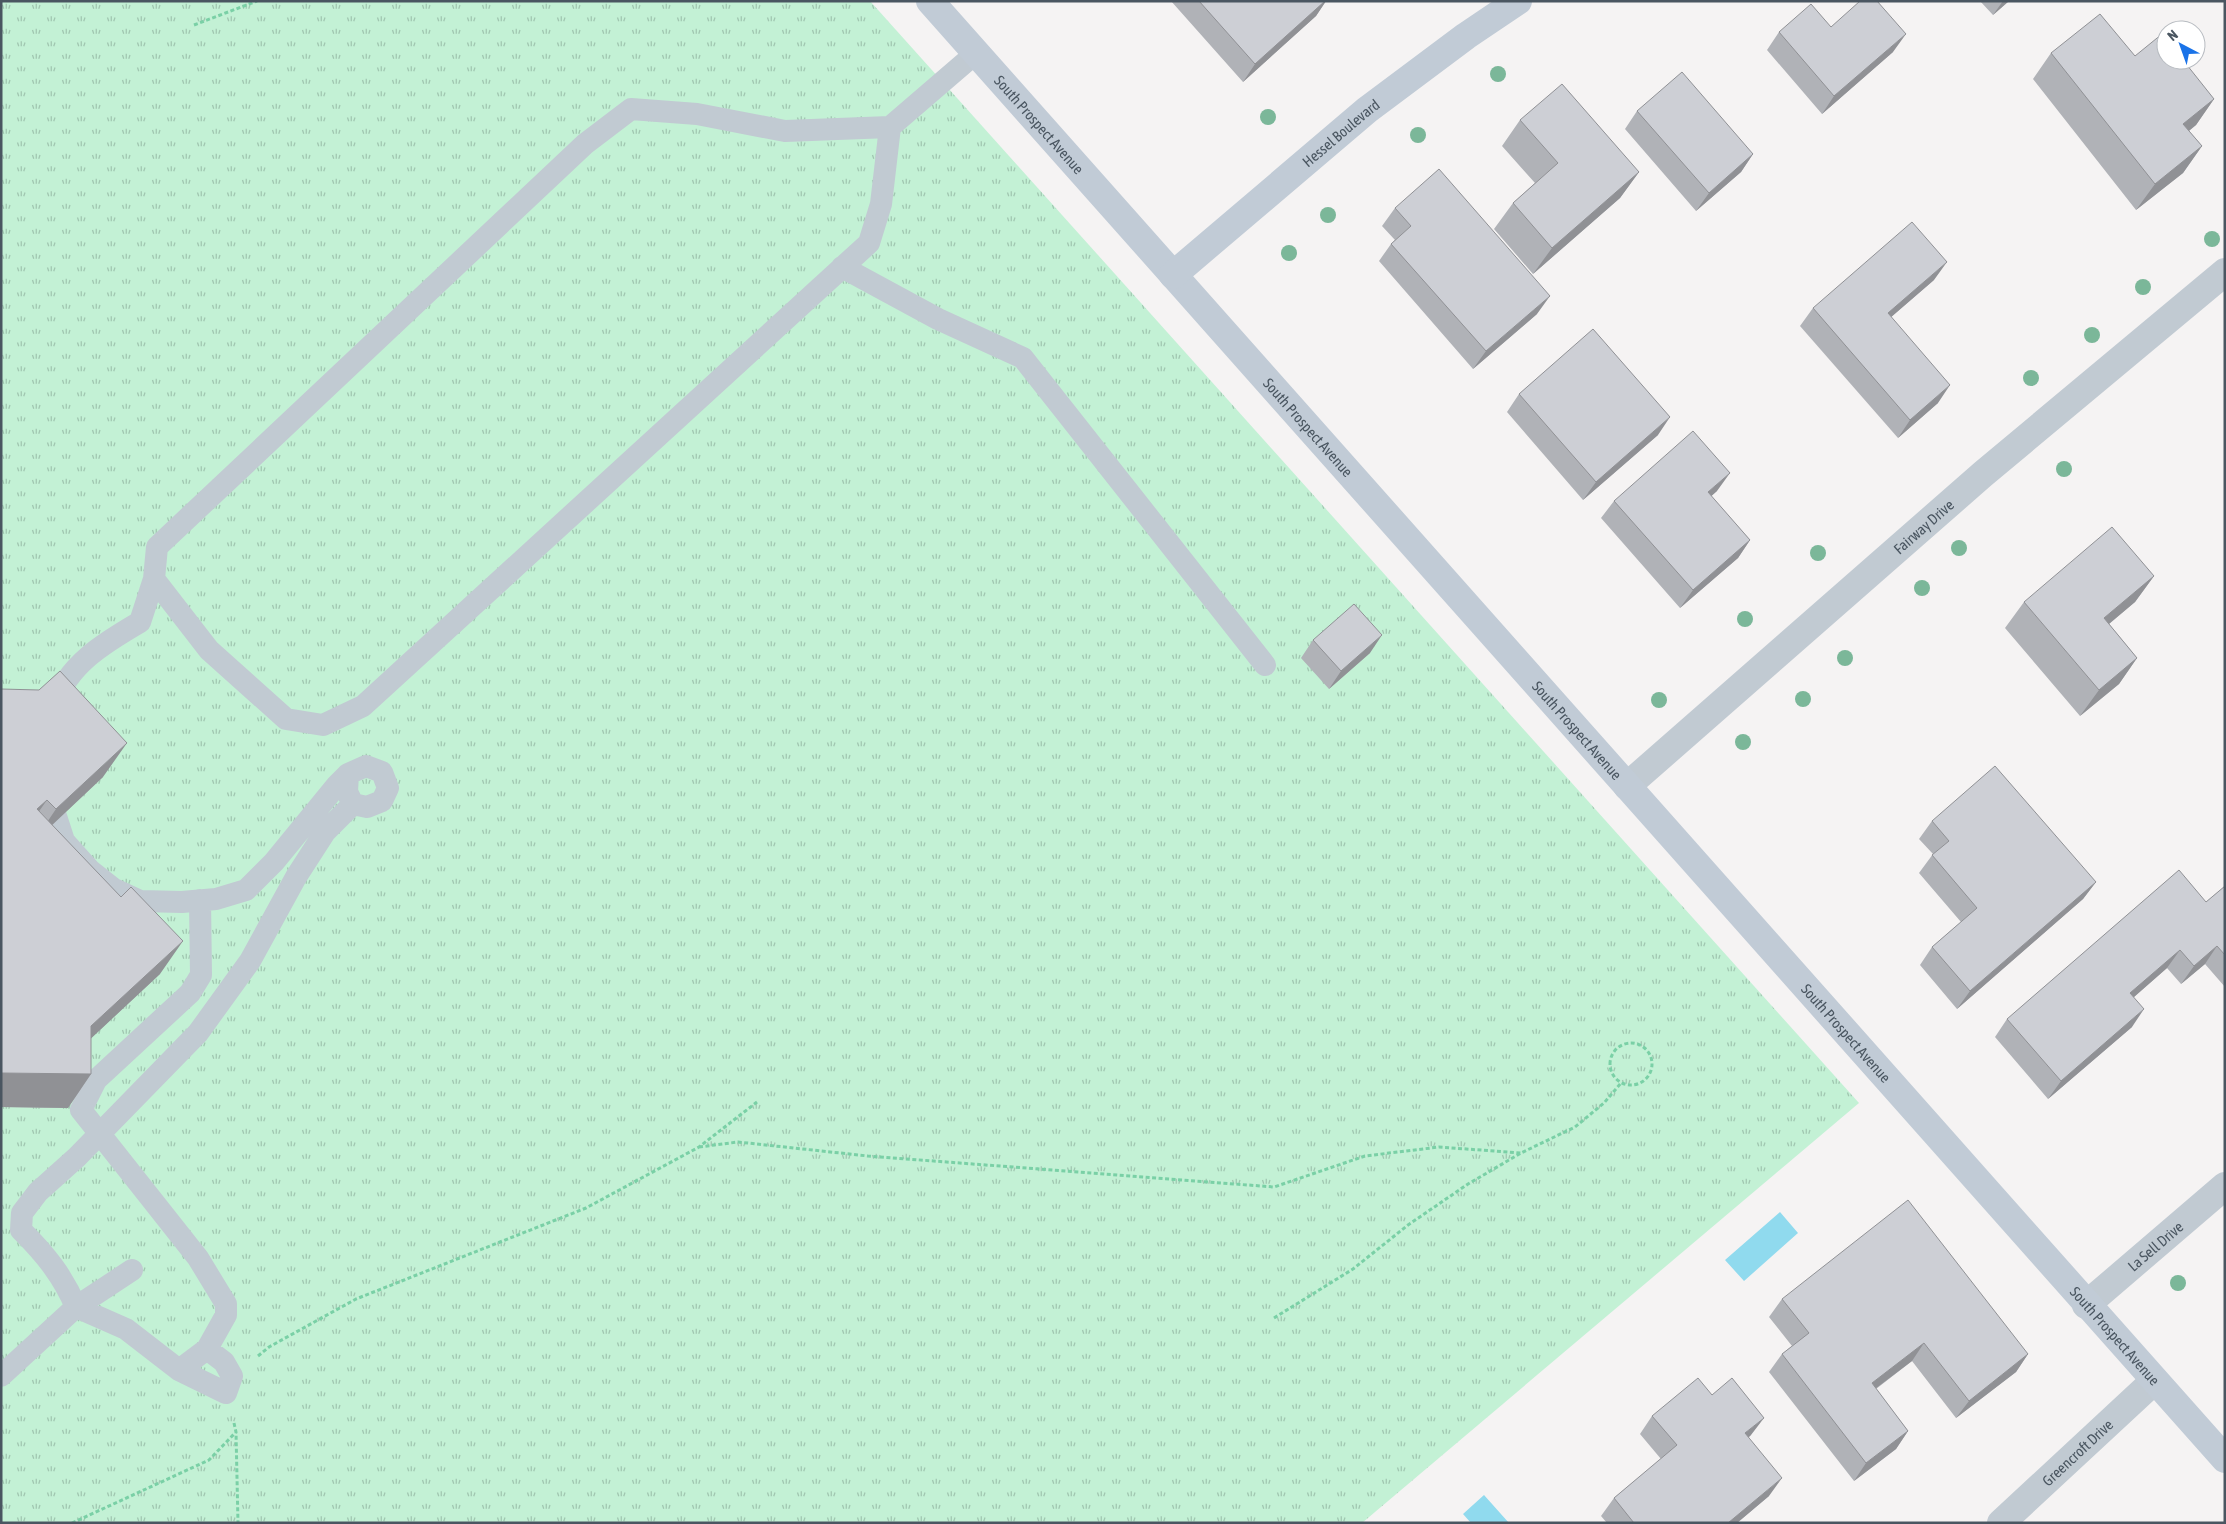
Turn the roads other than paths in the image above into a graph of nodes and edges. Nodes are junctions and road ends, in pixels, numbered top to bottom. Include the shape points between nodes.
1 (930, 1) edge
2 (1518, 1) edge
3 (976, 53) junction
4 (890, 128) junction
5 (842, 267) junction
6 (2225, 272) edge
7 (1173, 275) junction
8 (154, 579) junction
9 (1265, 665) dead end
10 (53, 724) edge
11 (52, 768) edge
12 (348, 774) junction
13 (1627, 786) junction
14 (353, 804) junction
15 (200, 900) junction
16 (98, 1134) junction
17 (2225, 1186) edge
18 (132, 1270) dead end
19 (2086, 1304) junction
20 (76, 1307) junction
21 (207, 1349) junction
22 (179, 1370) junction
23 (1, 1376) edge
24 (2154, 1381) junction
25 (2225, 1459) edge
26 (2001, 1523) edge

1 - 3 main road, South Prospect Avenue
2 - 7 main road, Hessel Boulevard via 1367,110
3 - 4 lane
3 - 7 main road, South Prospect Avenue
4 - 5 lane via 881,204 869,242
4 - 8 lane via 785,131 697,114 631,109 585,144 157,547
5 - 8 lane via 363,706 323,725 286,719 209,650
5 - 9 lane via 938,319 1023,358
6 - 13 street, Fairway Drive via 1983,474
7 - 13 main road, South Prospect Avenue
8 - 10 lane via 140,622 103,643 72,671 58,692
11 - 15 lane via 52,804 64,841 90,870 114,889 140,901
12 - 14 lane via 347,792
12 - 14 lane via 366,766 382,772 388,788 382,801 367,807
12 - 15 lane via 274,862 246,890
13 - 19 main road, South Prospect Avenue
14 - 16 lane via 325,832 250,961 198,1032
15 - 16 lane via 201,975 190,993 96,1080 81,1110
16 - 20 lane via 38,1192 22,1213 21,1230 47,1256 67,1286
16 - 21 lane via 198,1258 226,1304 226,1315
17 - 19 street, La Sell Drive
18 - 20 lane
19 - 24 main road, South Prospect Avenue
20 - 22 lane via 126,1330
20 - 23 lane
21 - 22 lane
21 - 22 lane via 224,1362 229,1384
24 - 25 main road, South Prospect Avenue
24 - 26 street, Greencroft Drive

